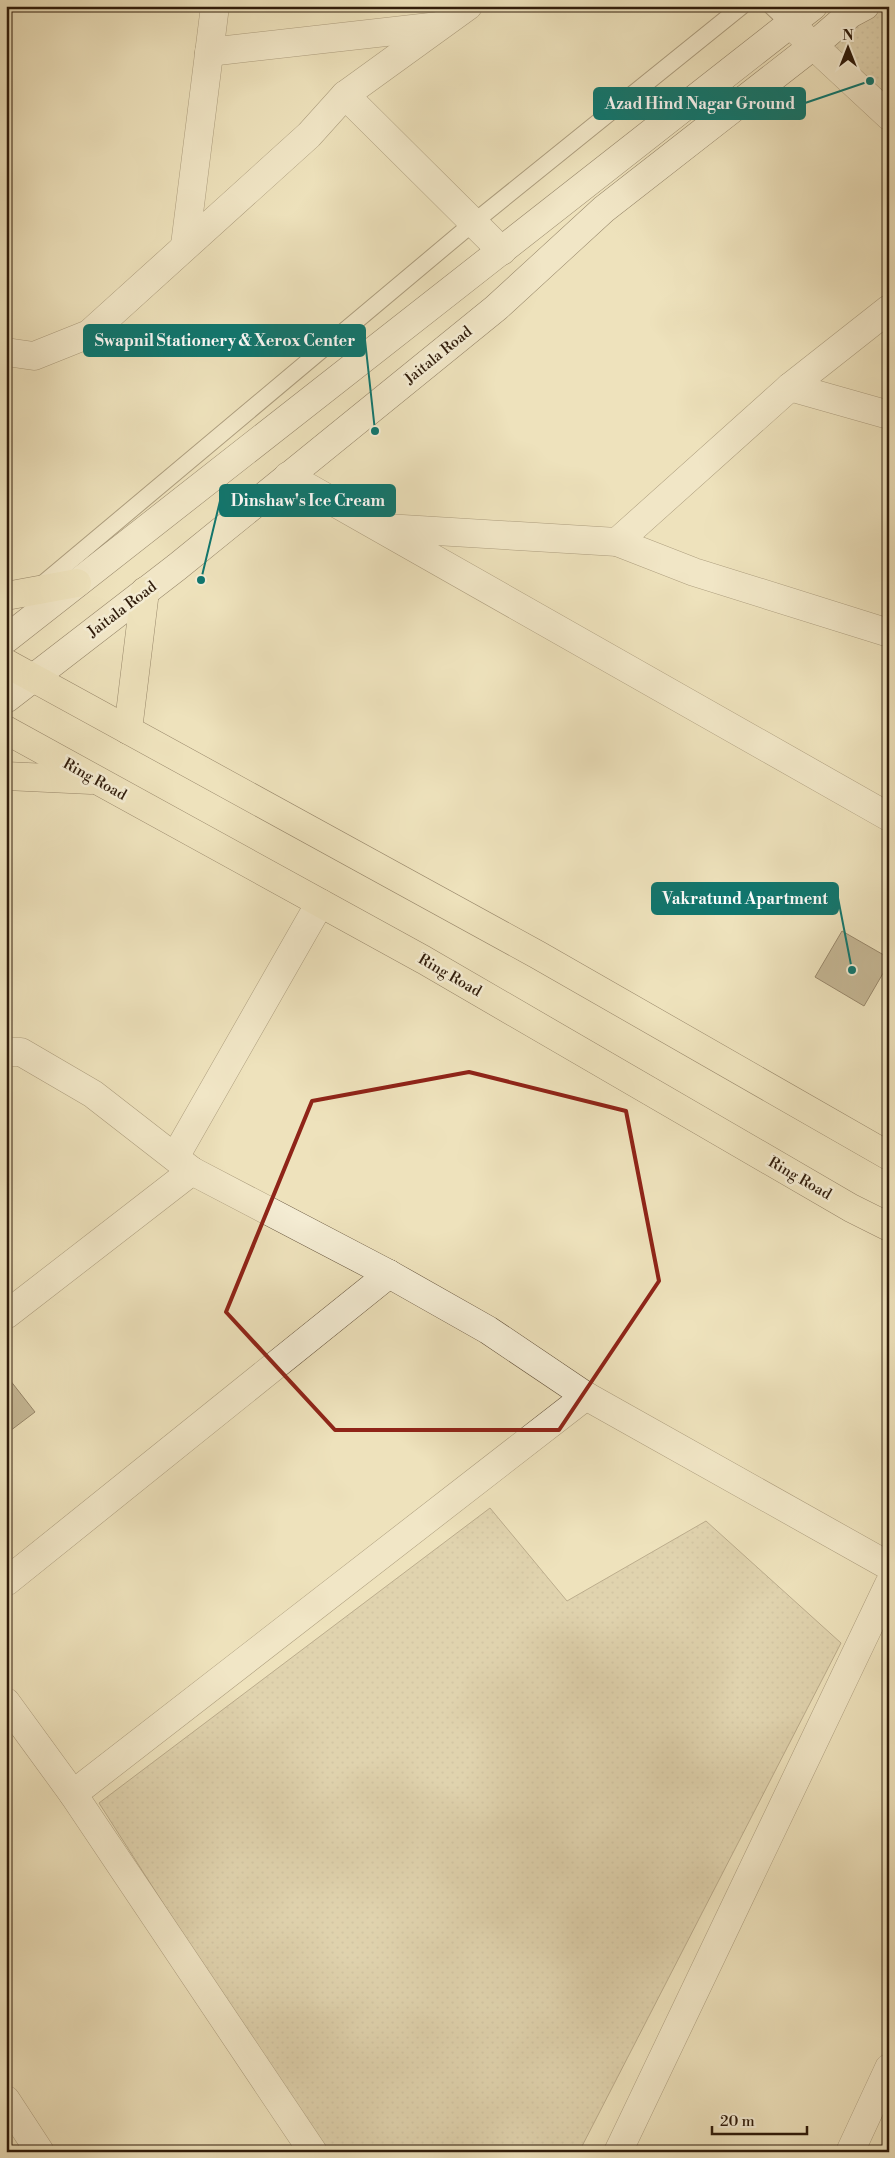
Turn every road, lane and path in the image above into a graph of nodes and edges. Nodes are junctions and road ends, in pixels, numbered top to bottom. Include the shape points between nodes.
1 (215, 6) edge
2 (468, 6) edge
3 (742, 6) edge
4 (813, 6) edge
5 (865, 6) edge
6 (780, 15) edge
7 (441, 26) junction
8 (813, 46) junction
9 (209, 52) junction
10 (346, 95) junction
11 (889, 116) edge
12 (473, 223) junction
13 (185, 245) junction
14 (502, 251) junction
15 (889, 309) edge
16 (6, 352) edge
17 (790, 387) junction
18 (889, 415) edge
19 (288, 476) junction
20 (379, 528) junction
21 (617, 542) junction
22 (77, 583) junction
23 (34, 591) junction
24 (145, 591) junction
25 (6, 596) edge
26 (889, 633) edge
27 (6, 638) edge
28 (6, 663) edge
29 (32, 677) junction
30 (6, 699) edge
31 (6, 730) edge
32 (128, 730) junction
33 (6, 776) edge
34 (98, 780) junction
35 (889, 818) edge
36 (320, 903) junction
37 (6, 1052) edge
38 (889, 1156) edge
39 (183, 1164) junction
40 (889, 1227) edge
41 (389, 1274) junction
42 (6, 1315) edge
43 (586, 1396) junction
44 (889, 1566) edge
45 (6, 1582) edge
46 (889, 1584) edge
47 (6, 1702) edge
48 (72, 1794) junction
49 (889, 2068) edge
50 (6, 2100) edge
51 (40, 2152) edge
52 (313, 2152) edge
53 (618, 2152) edge
54 (850, 2152) edge

1 - 9 street
2 - 7 street
3 - 12 lane
4 - 6 street
5 - 8 street, Jaitala Road via 850,14
6 - 8 street
6 - 14 street
7 - 9 street
7 - 10 street
8 - 11 street
8 - 19 street, Jaitala Road via 604,209 496,308
9 - 13 street
10 - 12 street
10 - 13 street via 309,135
12 - 14 street
12 - 23 lane
13 - 16 street via 89,334 34,356
14 - 22 street
15 - 17 street
17 - 18 street
17 - 21 street
19 - 20 street
19 - 24 street, Jaitala Road
20 - 21 street
20 - 35 street
21 - 26 street via 694,572
22 - 23 main road
22 - 27 street
23 - 25 main road
24 - 29 street, Jaitala Road
24 - 32 main road
28 - 29 main road
29 - 30 street, Jaitala Road
29 - 32 main road
31 - 34 main road, Ring Road
32 - 38 main road via 529,951
33 - 34 main road
34 - 36 main road, Ring Road
36 - 39 street
36 - 40 main road, Ring Road
37 - 39 street via 21,1052 93,1094
39 - 41 street
39 - 42 street
41 - 43 street via 488,1330
41 - 45 street
43 - 44 street
43 - 48 street
46 - 53 street
47 - 48 street
48 - 52 street
49 - 54 street
50 - 51 street

